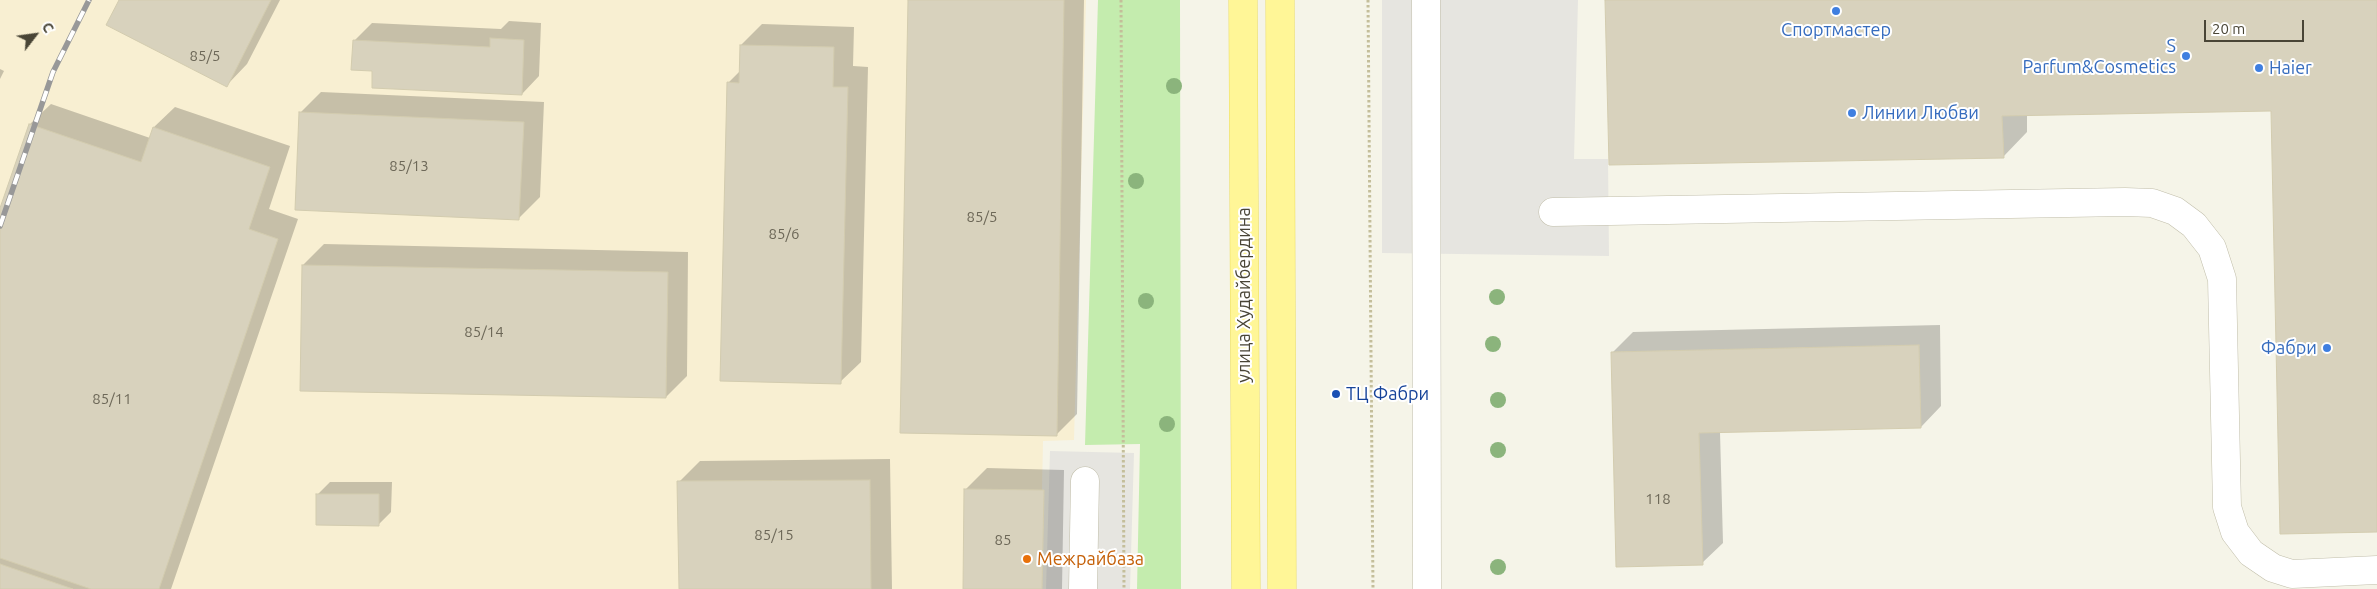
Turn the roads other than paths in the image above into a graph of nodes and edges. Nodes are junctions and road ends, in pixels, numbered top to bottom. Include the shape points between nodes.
1 (1243, 0) edge
2 (1280, 0) edge
3 (1426, 0) edge
4 (1553, 212) dead end
5 (1085, 481) dead end
6 (2377, 570) edge
7 (1083, 589) edge
8 (1246, 589) edge
9 (1282, 589) edge
10 (1428, 589) edge

1 - 8 main road, улица Худайбердина
2 - 9 main road, улица Худайбердина
3 - 10 lane
4 - 6 lane via 2125,202 2152,203 2175,211 2194,225 2212,248 2222,279 2227,507 2235,532 2251,553 2273,568 2292,574
5 - 7 lane

